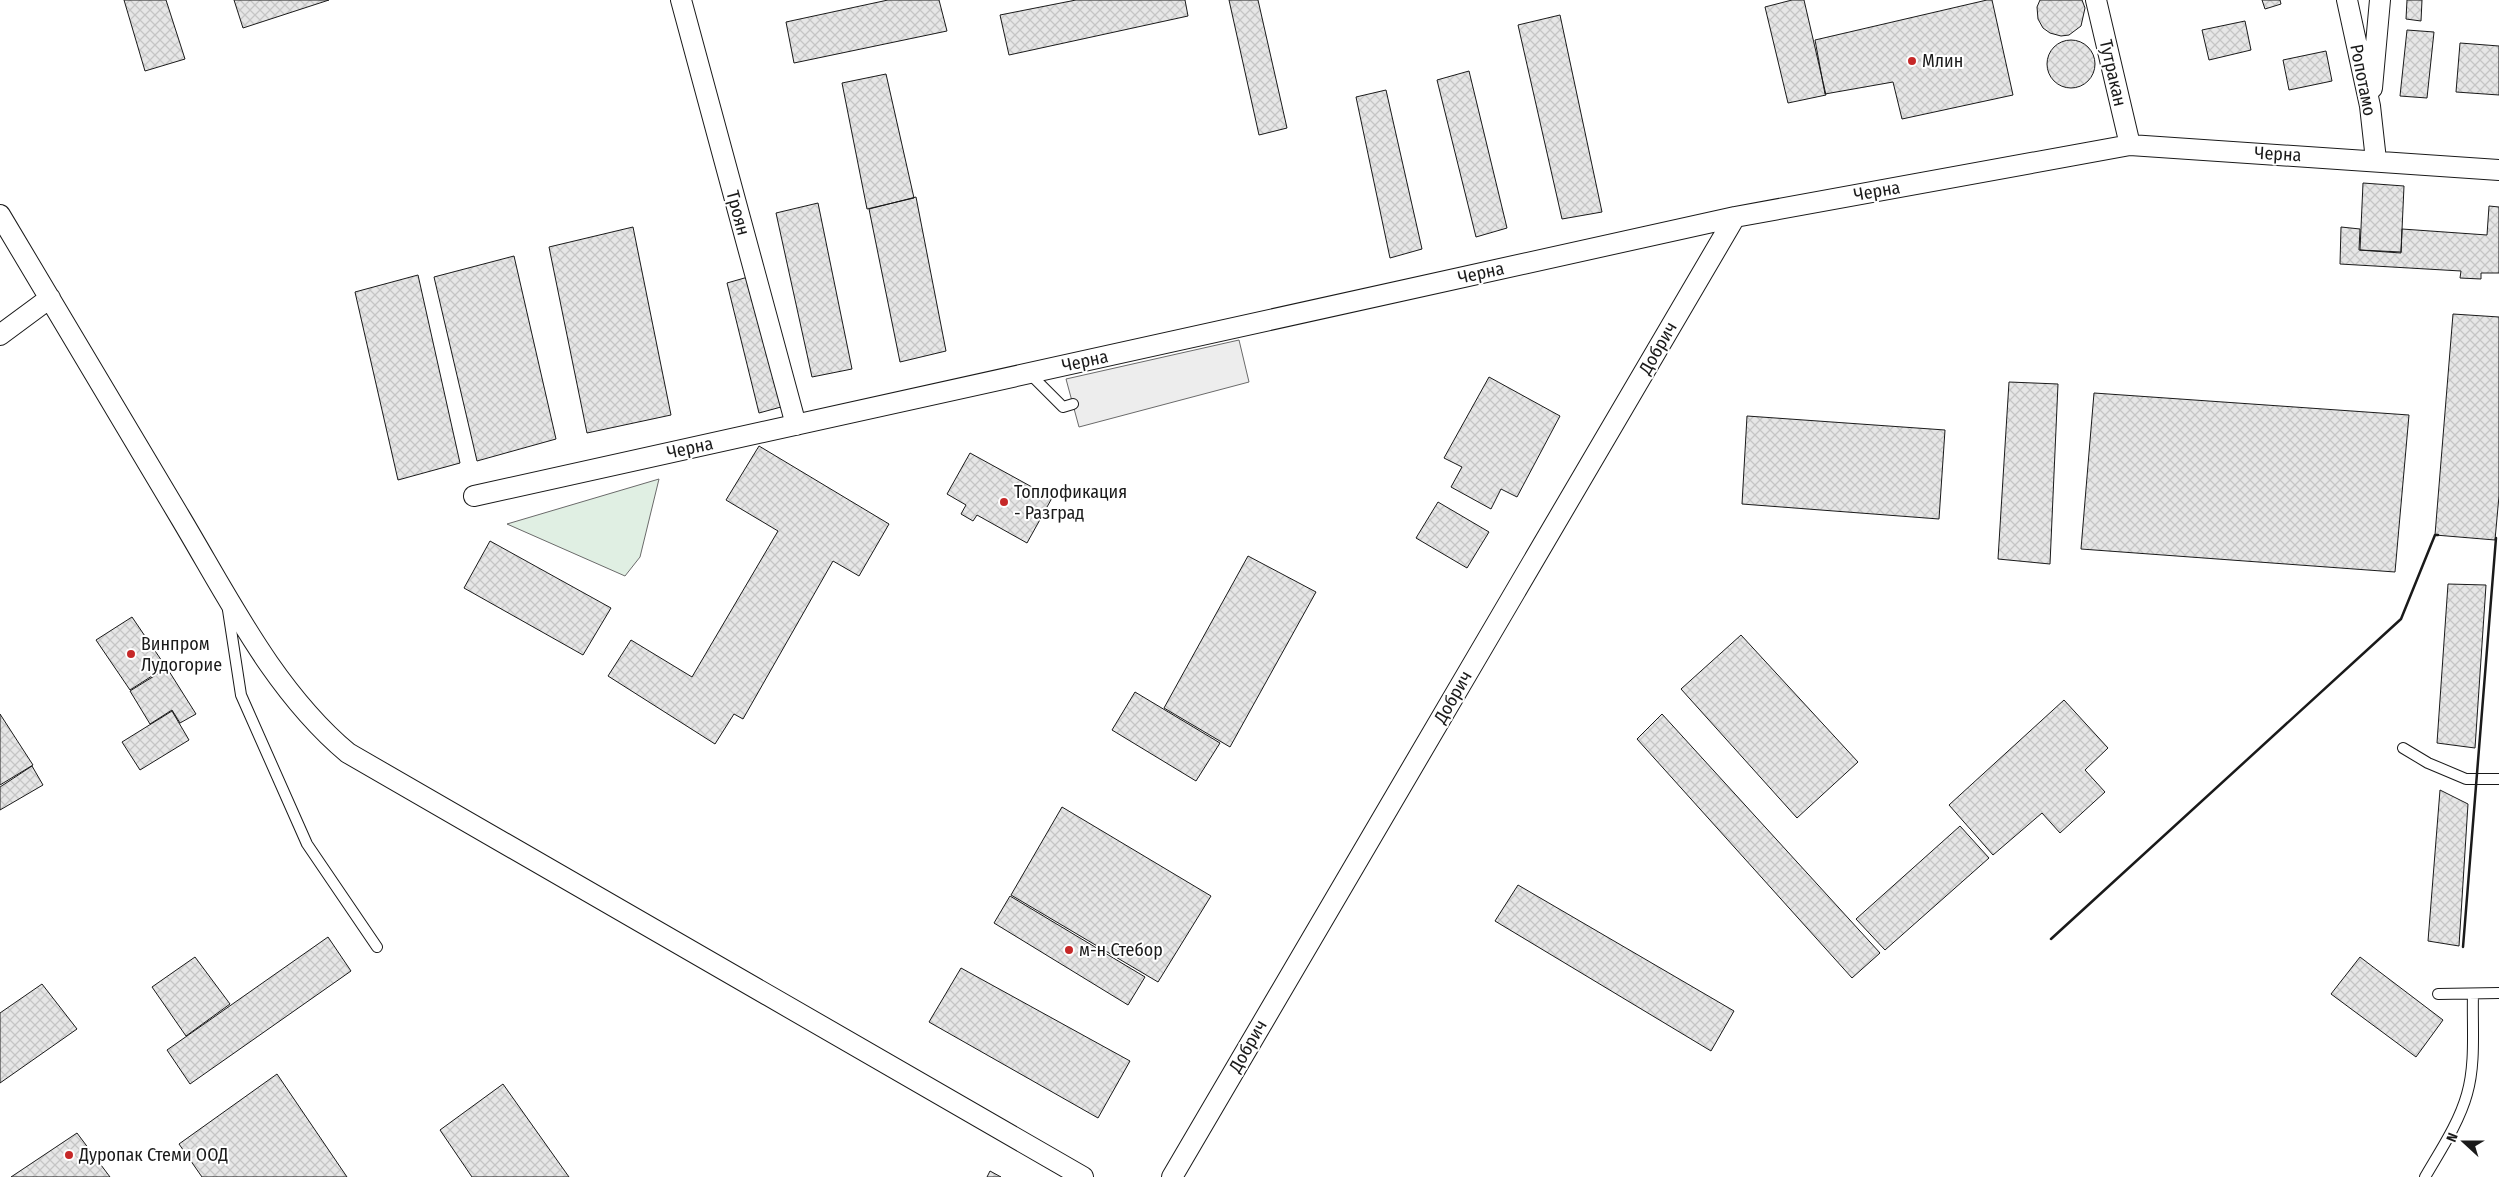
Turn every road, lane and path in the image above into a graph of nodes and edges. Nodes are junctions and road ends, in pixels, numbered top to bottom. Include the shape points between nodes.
1 (681, 0) edge
2 (2096, 0) edge
3 (2347, 0) edge
4 (2380, 0) edge
5 (2370, 106) junction
6 (2130, 145) junction
7 (2376, 160) junction
8 (2499, 170) edge
9 (0, 215) edge
10 (1735, 217) junction
11 (50, 298) junction
12 (0, 335) edge
13 (1029, 373) junction
14 (1073, 404) dead end
15 (796, 425) junction
16 (474, 496) dead end
17 (226, 594) junction
18 (2403, 748) dead end
19 (2499, 780) edge
20 (378, 947) dead end
21 (2495, 993) edge
22 (2438, 994) dead end
23 (2473, 994) junction
24 (1083, 1177) edge
25 (1172, 1177) edge
26 (2425, 1177) edge

1 - 15 street, Троян
2 - 6 street, Тутракан
3 - 5 street, Ропотамо
4 - 5 street
5 - 7 street, Ропотамо
6 - 7 street, Черна
6 - 10 street, Черна
7 - 8 street, Черна
9 - 11 street
10 - 13 street, Черна
10 - 25 street, Добрич
11 - 12 street
11 - 17 street
13 - 14 lane via 1063,407
13 - 15 street, Черна
15 - 16 street, Черна
17 - 20 lane via 242,695 307,844
17 - 24 street via 276,674 321,730 348,753
18 - 19 lane via 2466,779
21 - 23 lane
22 - 23 lane
23 - 26 lane via 2471,1071 2467,1094 2456,1122

